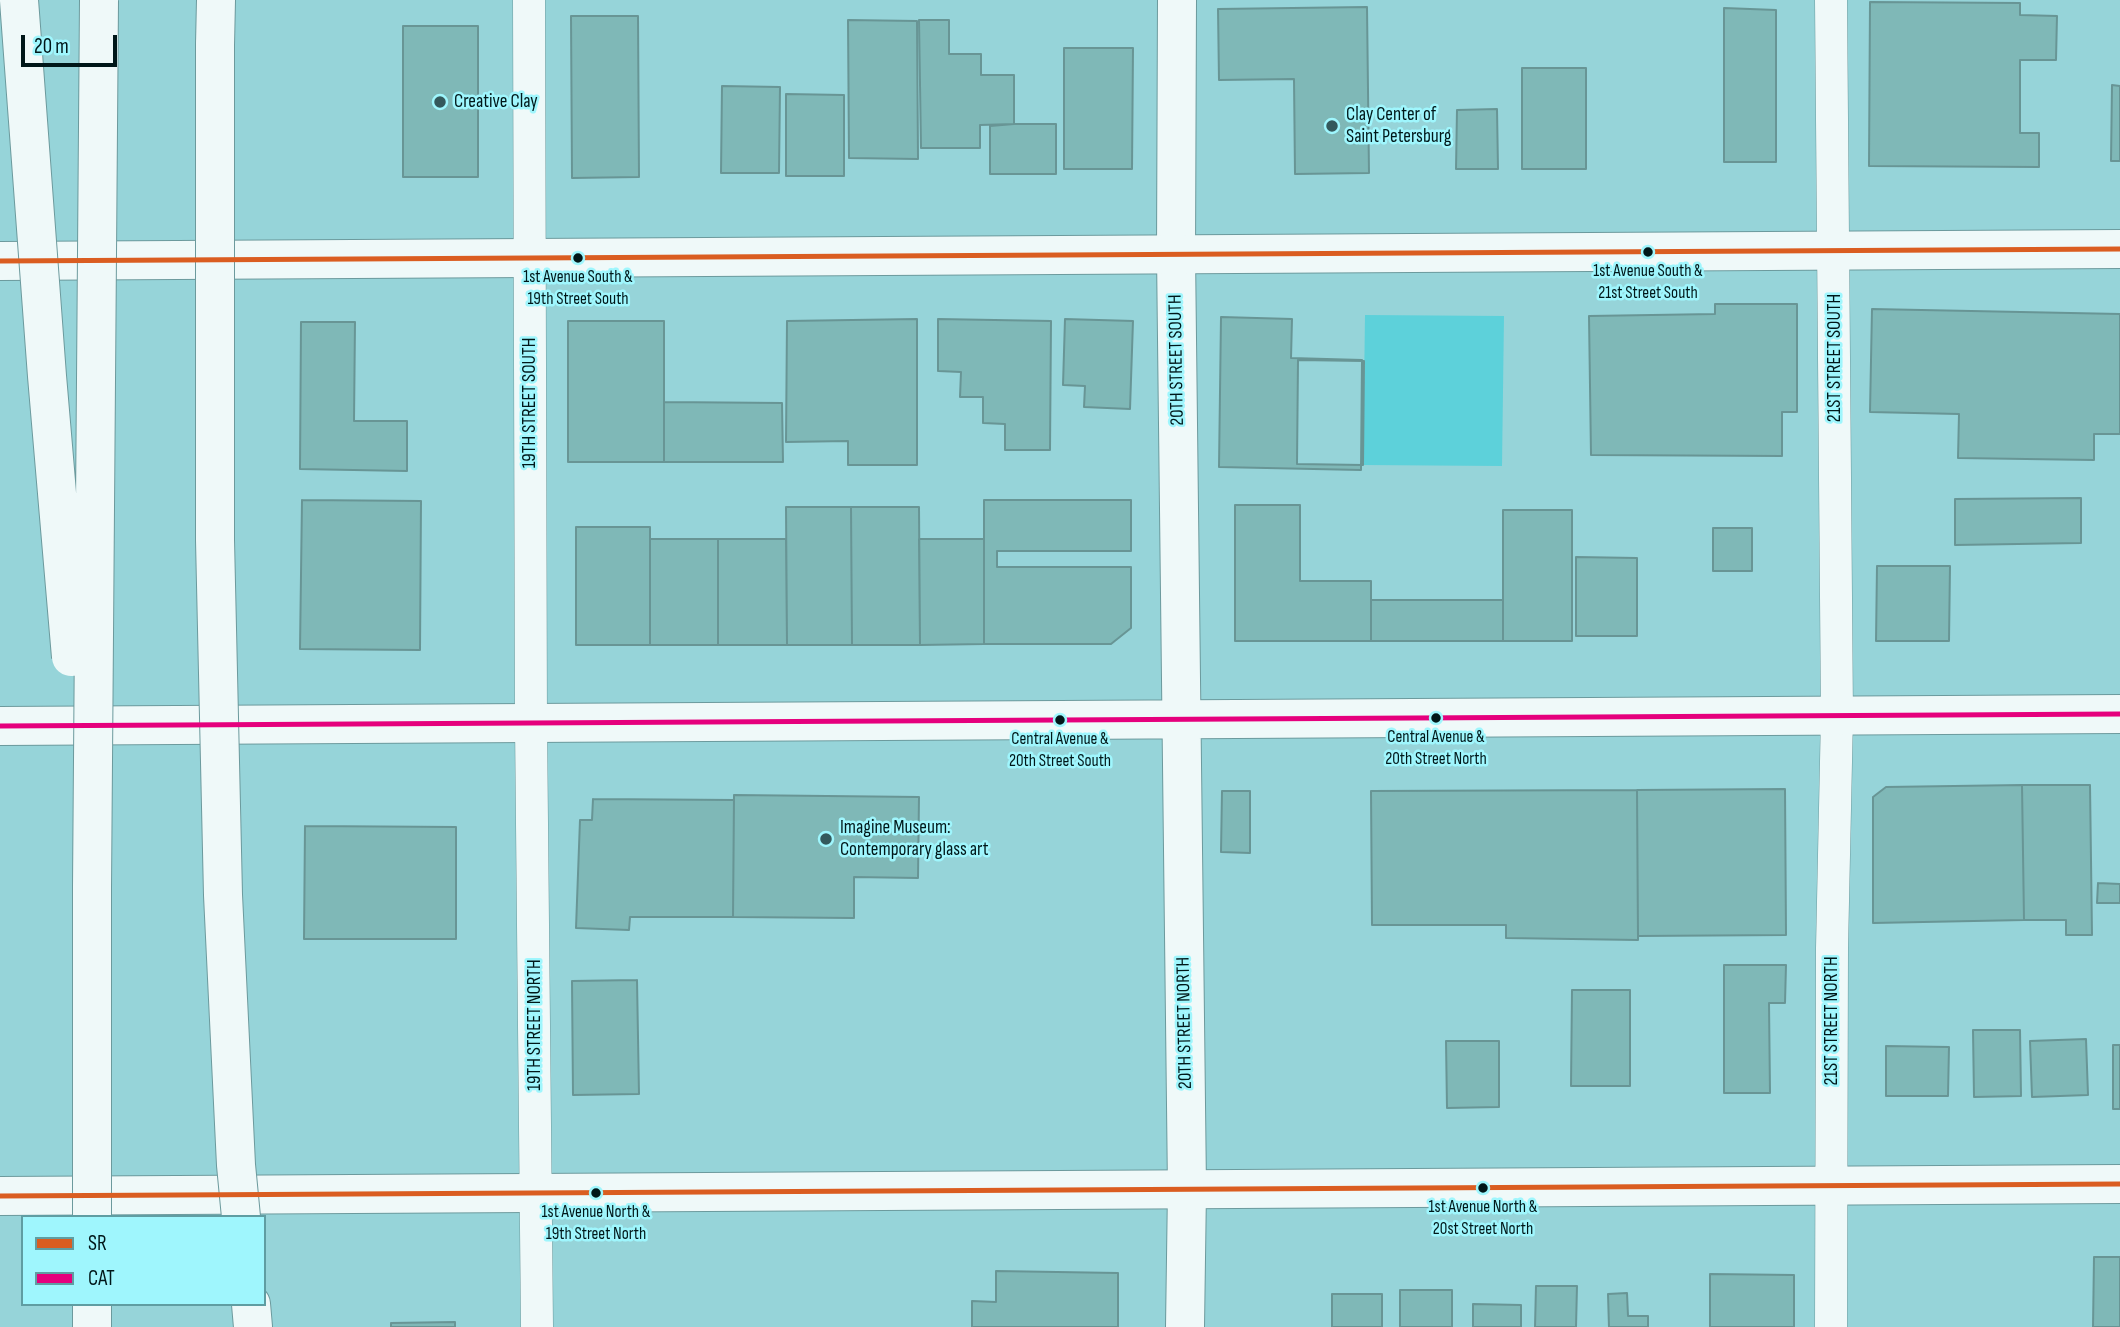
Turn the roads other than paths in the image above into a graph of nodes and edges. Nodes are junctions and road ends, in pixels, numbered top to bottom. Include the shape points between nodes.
1 (19, 0) edge
2 (99, 0) edge
3 (215, 0) edge
4 (529, 0) edge
5 (1177, 0) edge
6 (1831, 0) edge
7 (2120, 249) edge
8 (1834, 251) junction
9 (1176, 254) junction
10 (530, 258) junction
11 (0, 261) edge
12 (2120, 714) edge
13 (1837, 715) junction
14 (1183, 719) junction
15 (531, 723) junction
16 (0, 726) edge
17 (92, 887) junction
18 (2120, 1184) edge
19 (1831, 1186) junction
20 (1187, 1189) junction
21 (536, 1193) junction
22 (0, 1196) edge
23 (92, 1215) edge
24 (241, 1215) edge
25 (92, 1306) edge
26 (251, 1306) edge
27 (92, 1327) edge
28 (253, 1327) edge
29 (537, 1327) edge
30 (1185, 1327) edge
31 (1831, 1327) edge

1 - 17 main road, bridge
2 - 17 main road, bridge
3 - 24 main road, bridge via 215,580 223,908
4 - 10 street, 19TH STREET SOUTH
5 - 9 main road, 20TH STREET SOUTH
6 - 8 street, 21ST STREET SOUTH
7 - 8 main road
8 - 9 main road
8 - 13 street, 21ST STREET SOUTH
9 - 10 main road
9 - 14 main road, 20TH STREET SOUTH
10 - 11 main road
10 - 15 street, 19TH STREET SOUTH
12 - 13 main road
13 - 14 main road
13 - 19 street, 21ST STREET NORTH
14 - 15 main road
14 - 20 main road, 20TH STREET NORTH
15 - 16 main road
15 - 21 street, 19TH STREET NORTH
17 - 23 main road, bridge
18 - 19 main road
19 - 20 main road
19 - 31 street, 21ST STREET NORTH
20 - 21 main road
20 - 30 main road, 20TH STREET NORTH
21 - 22 main road
21 - 29 street, 19TH STREET NORTH
25 - 27 main road
26 - 28 main road

